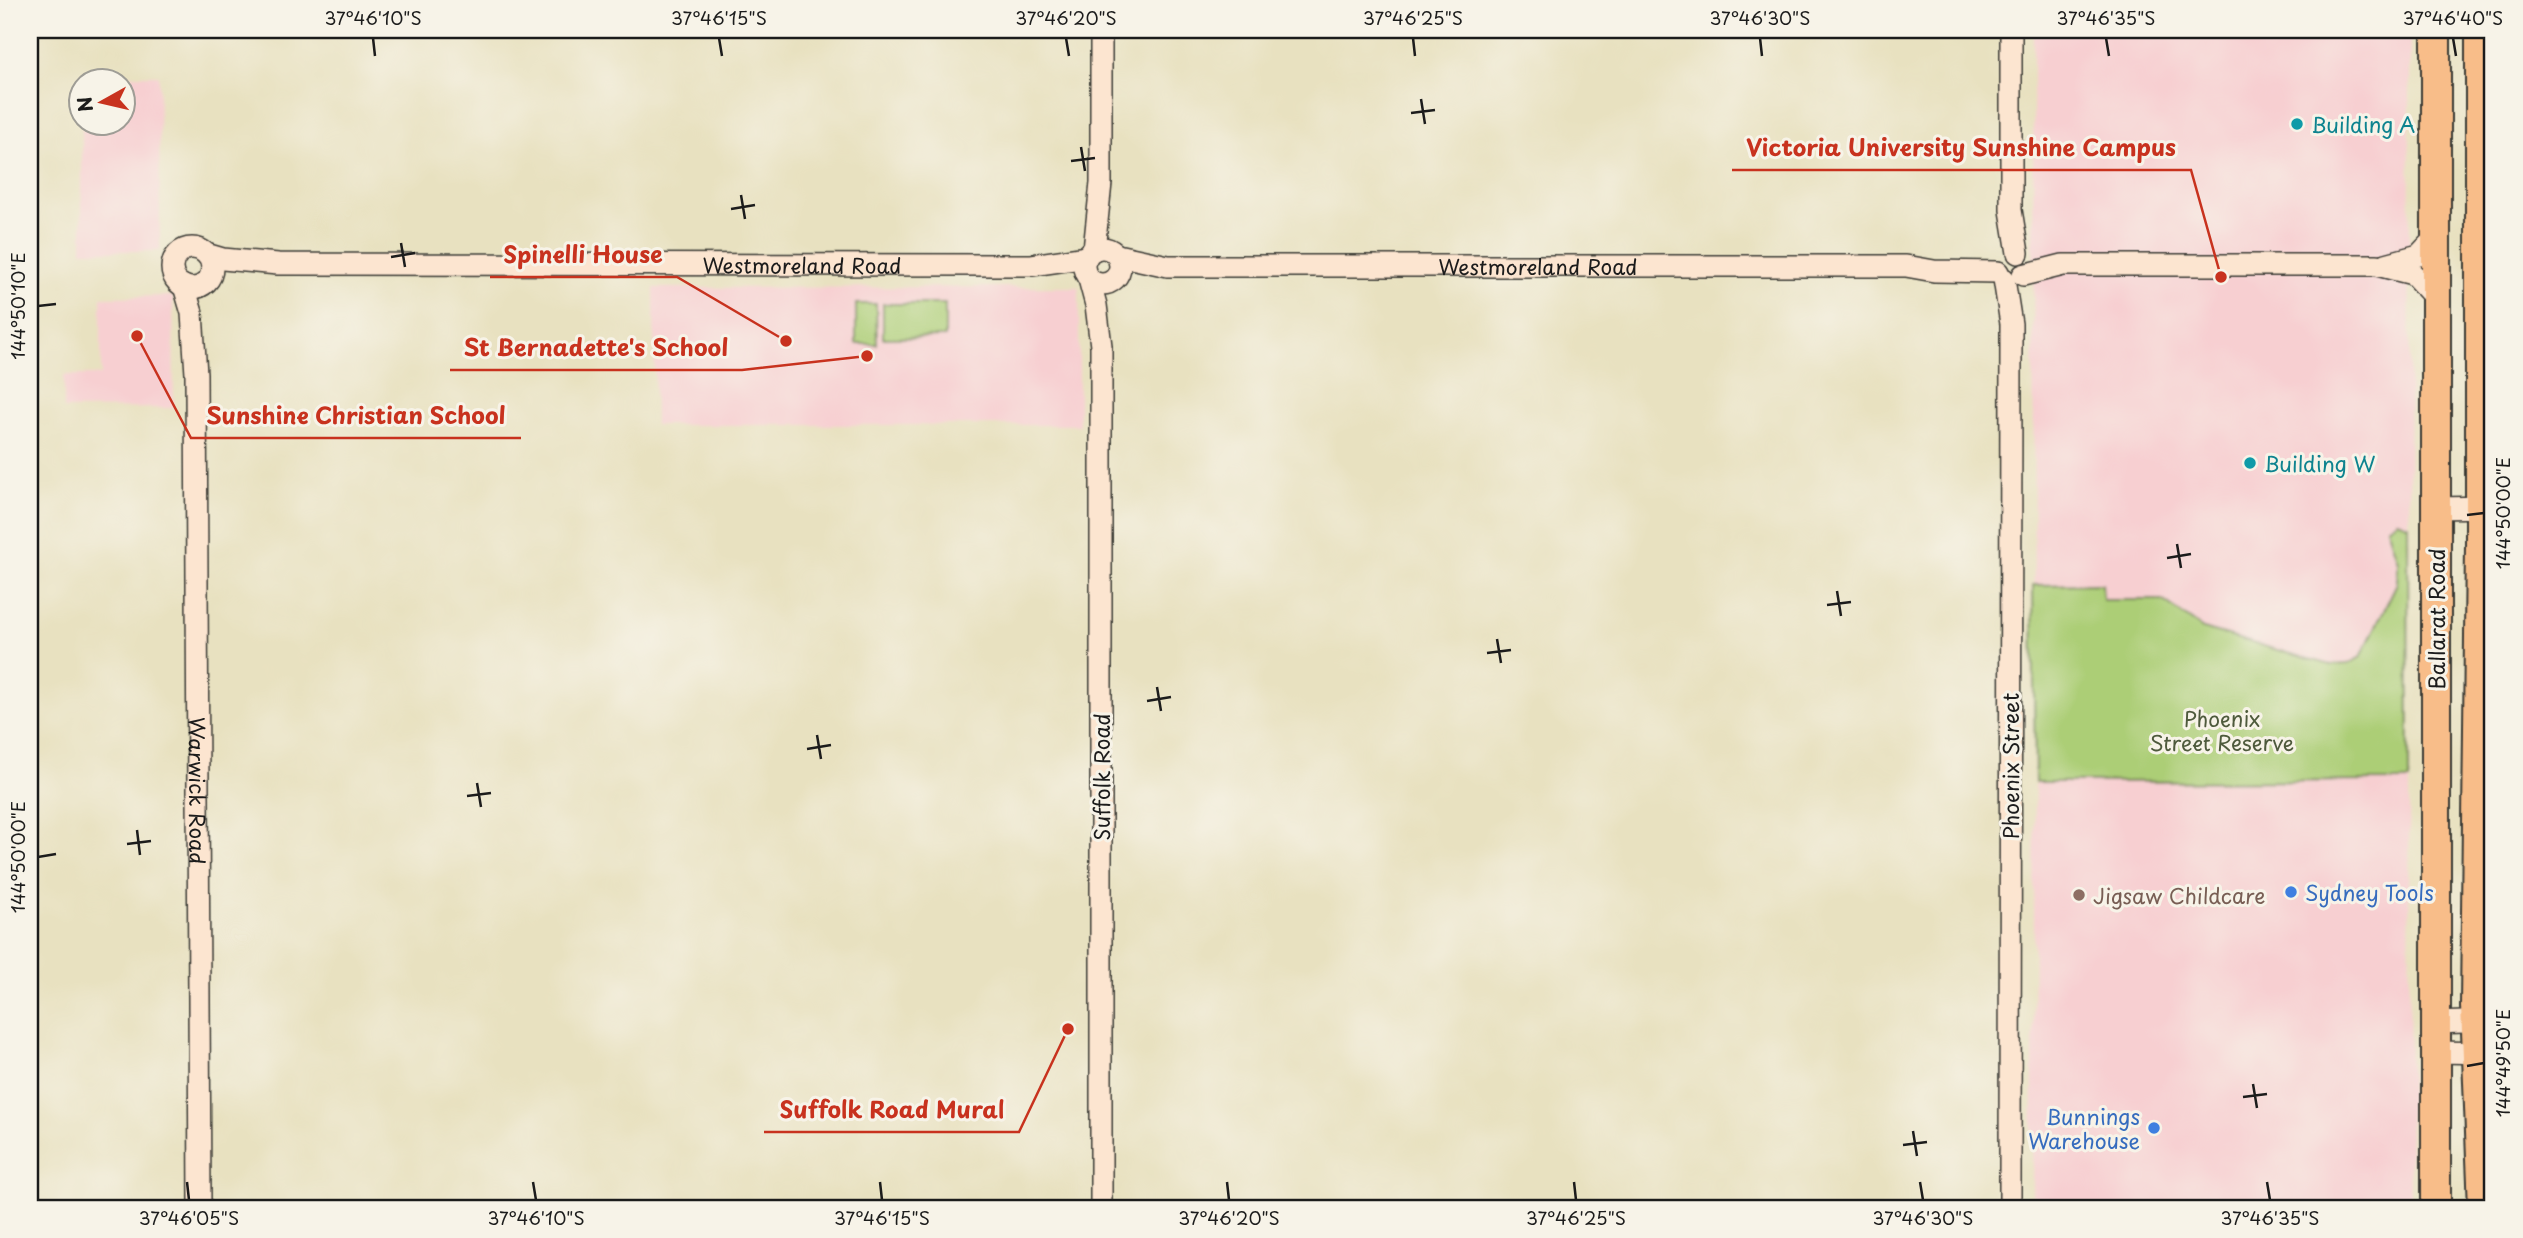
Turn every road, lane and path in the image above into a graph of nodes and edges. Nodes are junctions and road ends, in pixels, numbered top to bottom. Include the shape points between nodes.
1 (1101, 30) edge
2 (2011, 30) edge
3 (2436, 30) edge
4 (2480, 30) edge
5 (2435, 239) junction
6 (206, 254) junction
7 (1097, 261) junction
8 (278, 264) junction
9 (1168, 265) junction
10 (2378, 265) junction
11 (2011, 266) junction
12 (1114, 280) junction
13 (199, 284) junction
14 (2435, 298) junction
15 (1101, 346) junction
16 (2435, 348) junction
17 (2480, 363) junction
18 (2487, 507) edge
19 (2436, 508) junction
20 (2476, 902) junction
21 (2493, 949) edge
22 (2485, 1021) edge
23 (2435, 1023) junction
24 (2435, 1052) junction
25 (2482, 1061) edge
26 (2493, 1129) edge
27 (200, 1208) edge
28 (1101, 1208) edge
29 (2010, 1208) edge
30 (2436, 1208) edge
31 (2483, 1208) edge

1 - 7 street, Suffolk Road
2 - 11 street, Phoenix Street
3 - 5 highway, Ballarat Road
4 - 17 highway, Ballarat Road
5 - 10 street, Westmoreland Road via 2419,255
5 - 14 highway, Ballarat Road
6 - 8 street, Westmoreland Road
6 - 13 street via 212,269
6 - 13 street via 188,248 177,255 173,272
7 - 8 street, Westmoreland Road via 1032,265
7 - 9 street, Westmoreland Road
7 - 12 street, Suffolk Road via 1120,267
7 - 15 street, Suffolk Road
8 - 13 street, Westmoreland Road
9 - 11 street, Westmoreland Road via 1906,266 1934,271
9 - 12 street, Westmoreland Road
10 - 11 street, Westmoreland Road
10 - 14 street, Westmoreland Road via 2413,274
11 - 29 street, Phoenix Street
12 - 15 street, Suffolk Road
13 - 27 street, Warwick Road
14 - 16 highway, Ballarat Road
15 - 28 street, Suffolk Road
16 - 17 highway via 2456,350
16 - 19 highway, Ballarat Road
17 - 18 highway, Ballarat Road
18 - 19 street
18 - 20 highway, Ballarat Road
19 - 23 highway, Ballarat Road
20 - 21 street
20 - 22 highway, Ballarat Road
22 - 23 street
22 - 25 highway, Ballarat Road
23 - 24 highway, Ballarat Road
24 - 25 street
24 - 30 highway, Ballarat Road
25 - 26 street
25 - 31 highway, Ballarat Road

